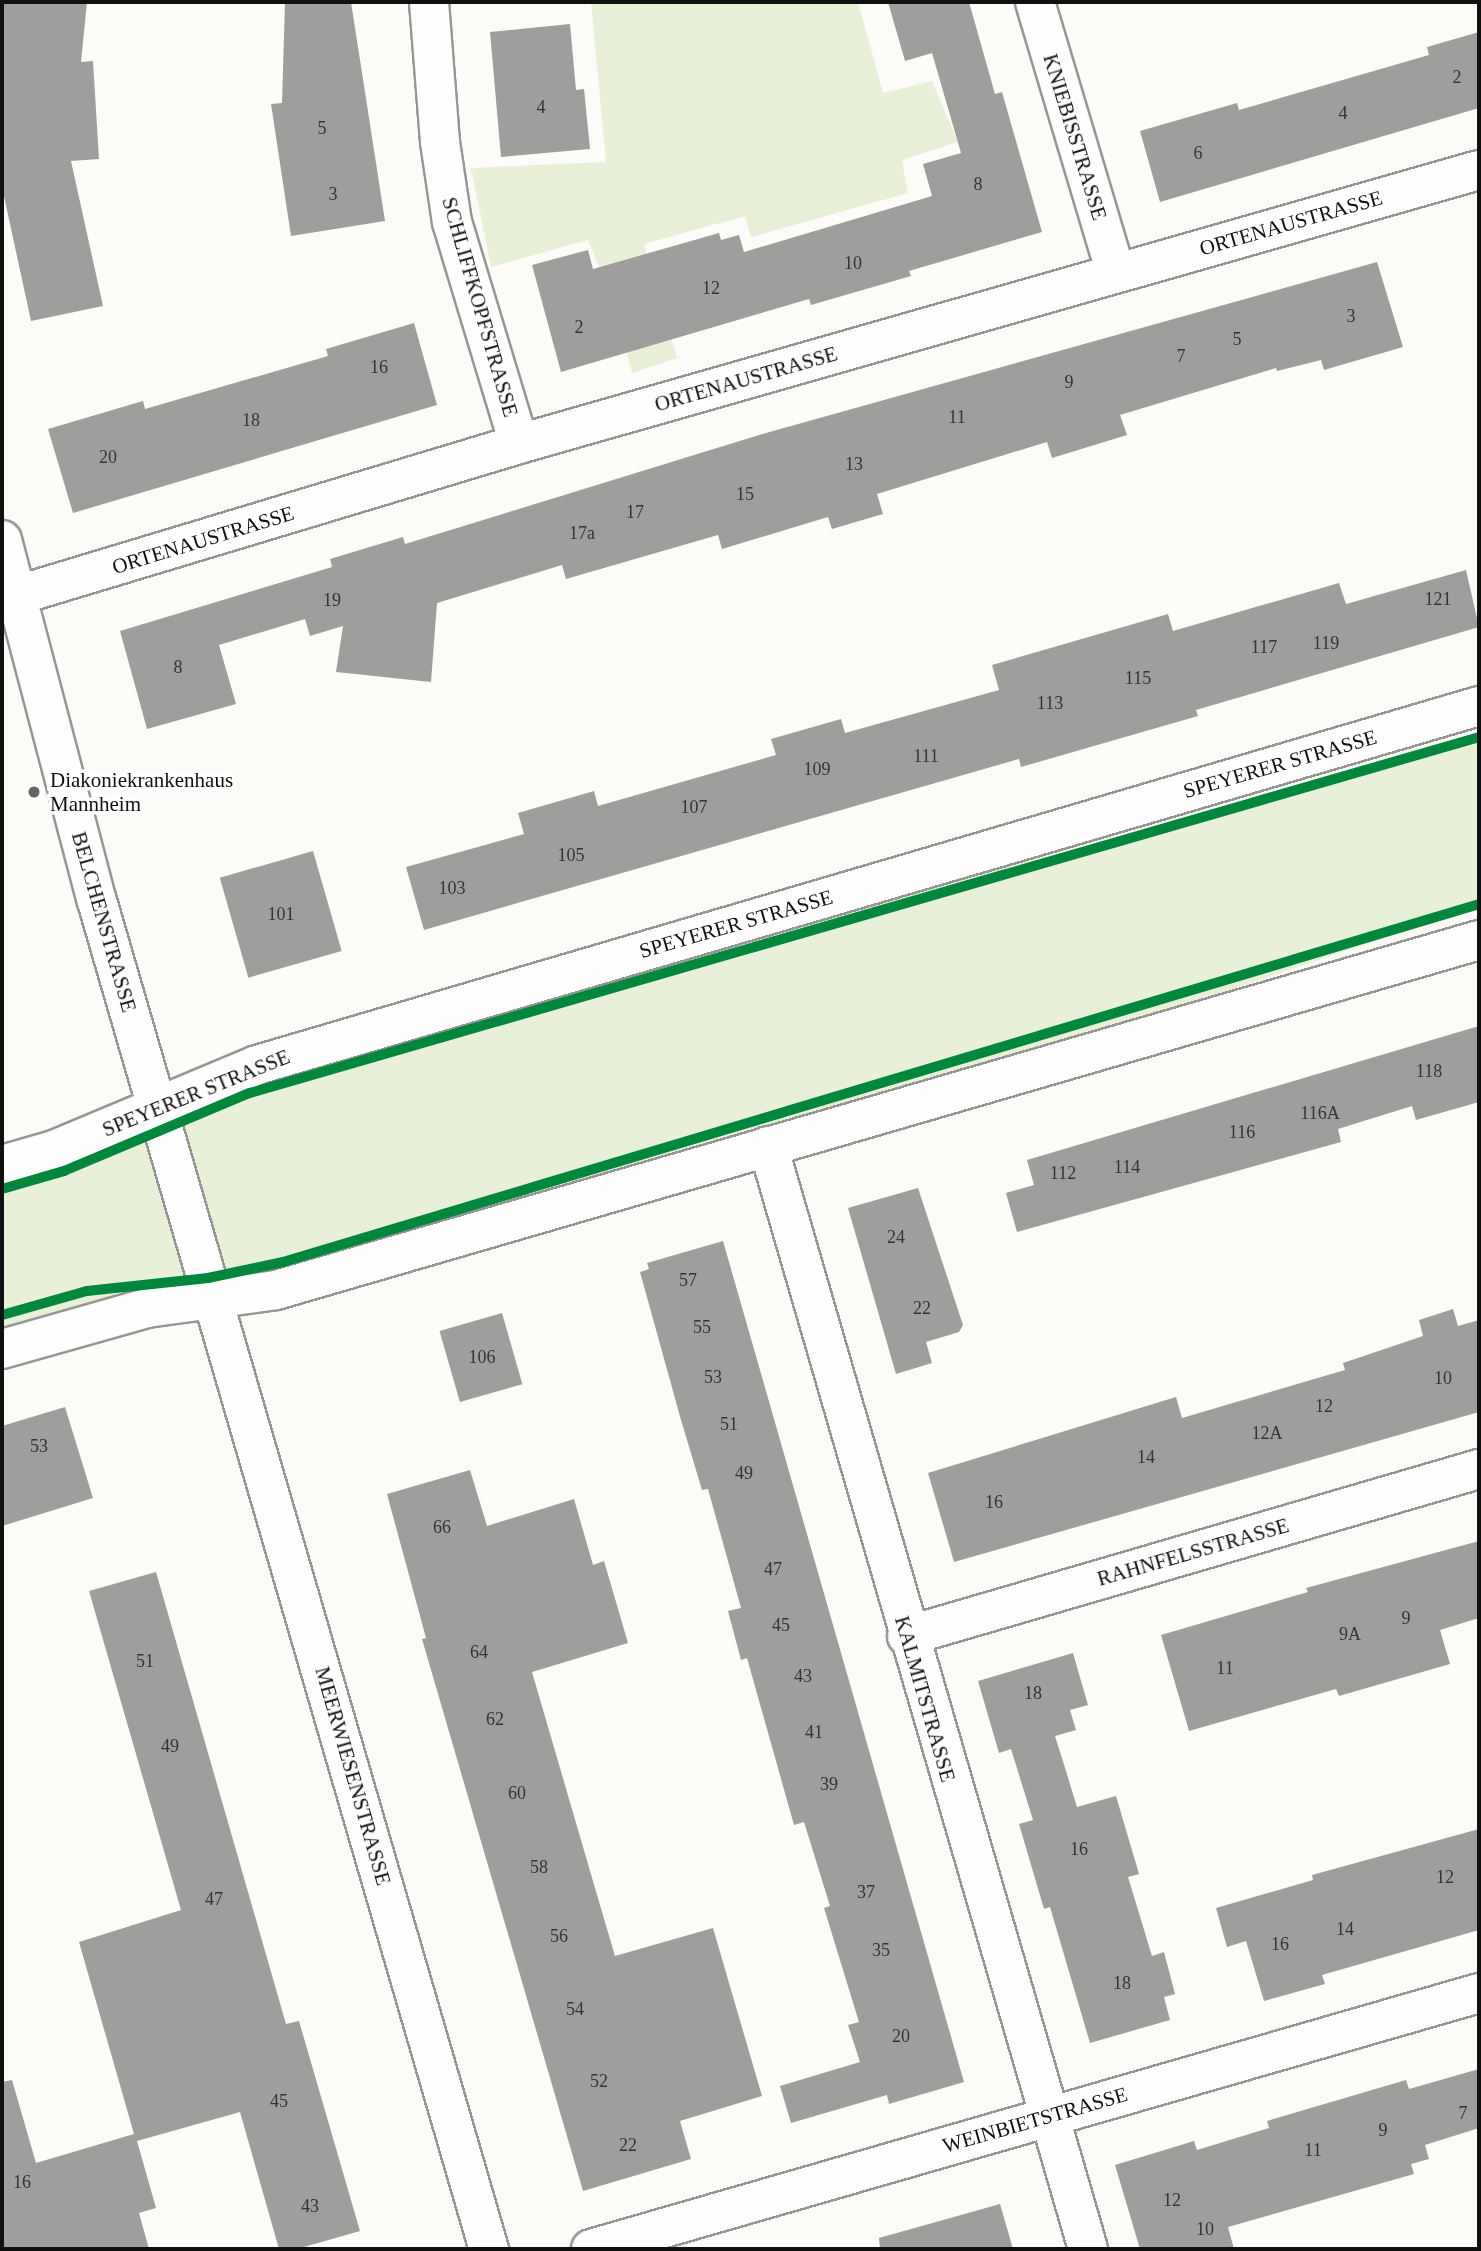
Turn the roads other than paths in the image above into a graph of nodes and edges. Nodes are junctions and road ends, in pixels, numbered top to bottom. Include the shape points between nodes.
1 (429, 2) edge
2 (1035, 2) edge
3 (1479, 170) edge
4 (1116, 273) junction
5 (519, 444) junction
6 (2, 540) edge
7 (15, 596) junction
8 (1479, 706) edge
9 (1479, 940) edge
10 (158, 1107) junction
11 (768, 1146) junction
12 (2, 1165) edge
13 (215, 1302) junction
14 (2, 1349) edge
15 (1479, 1469) edge
16 (907, 1636) junction
17 (1479, 1993) edge
18 (1049, 2116) junction
19 (489, 2249) edge
20 (591, 2249) edge
21 (1088, 2249) edge

1 - 5 street, SCHLIFFKOPFSTRASSE via 440,142 452,222
2 - 4 street, KNIEBISSTRASSE
3 - 4 street, ORTENAUSTRASSE
4 - 5 street, ORTENAUSTRASSE
5 - 7 street, ORTENAUSTRASSE
6 - 7 street, BELCHENSTRASSE
7 - 10 street, BELCHENSTRASSE
8 - 10 street, SPEYERER STRASSE via 257,1065
9 - 11 street
10 - 12 street, SPEYERER STRASSE via 54,1150
10 - 13 street, BELCHENSTRASSE
11 - 13 street via 276,1290
11 - 16 street, KALMITSTRASSE
13 - 14 street via 148,1308
13 - 19 street, MEERWIESENSTRASSE
15 - 16 street, RAHNFELSSTRASSE
16 - 18 street, KALMITSTRASSE
17 - 18 street, WEINBIETSTRASSE
18 - 20 street, WEINBIETSTRASSE
18 - 21 street, KALMITSTRASSE

